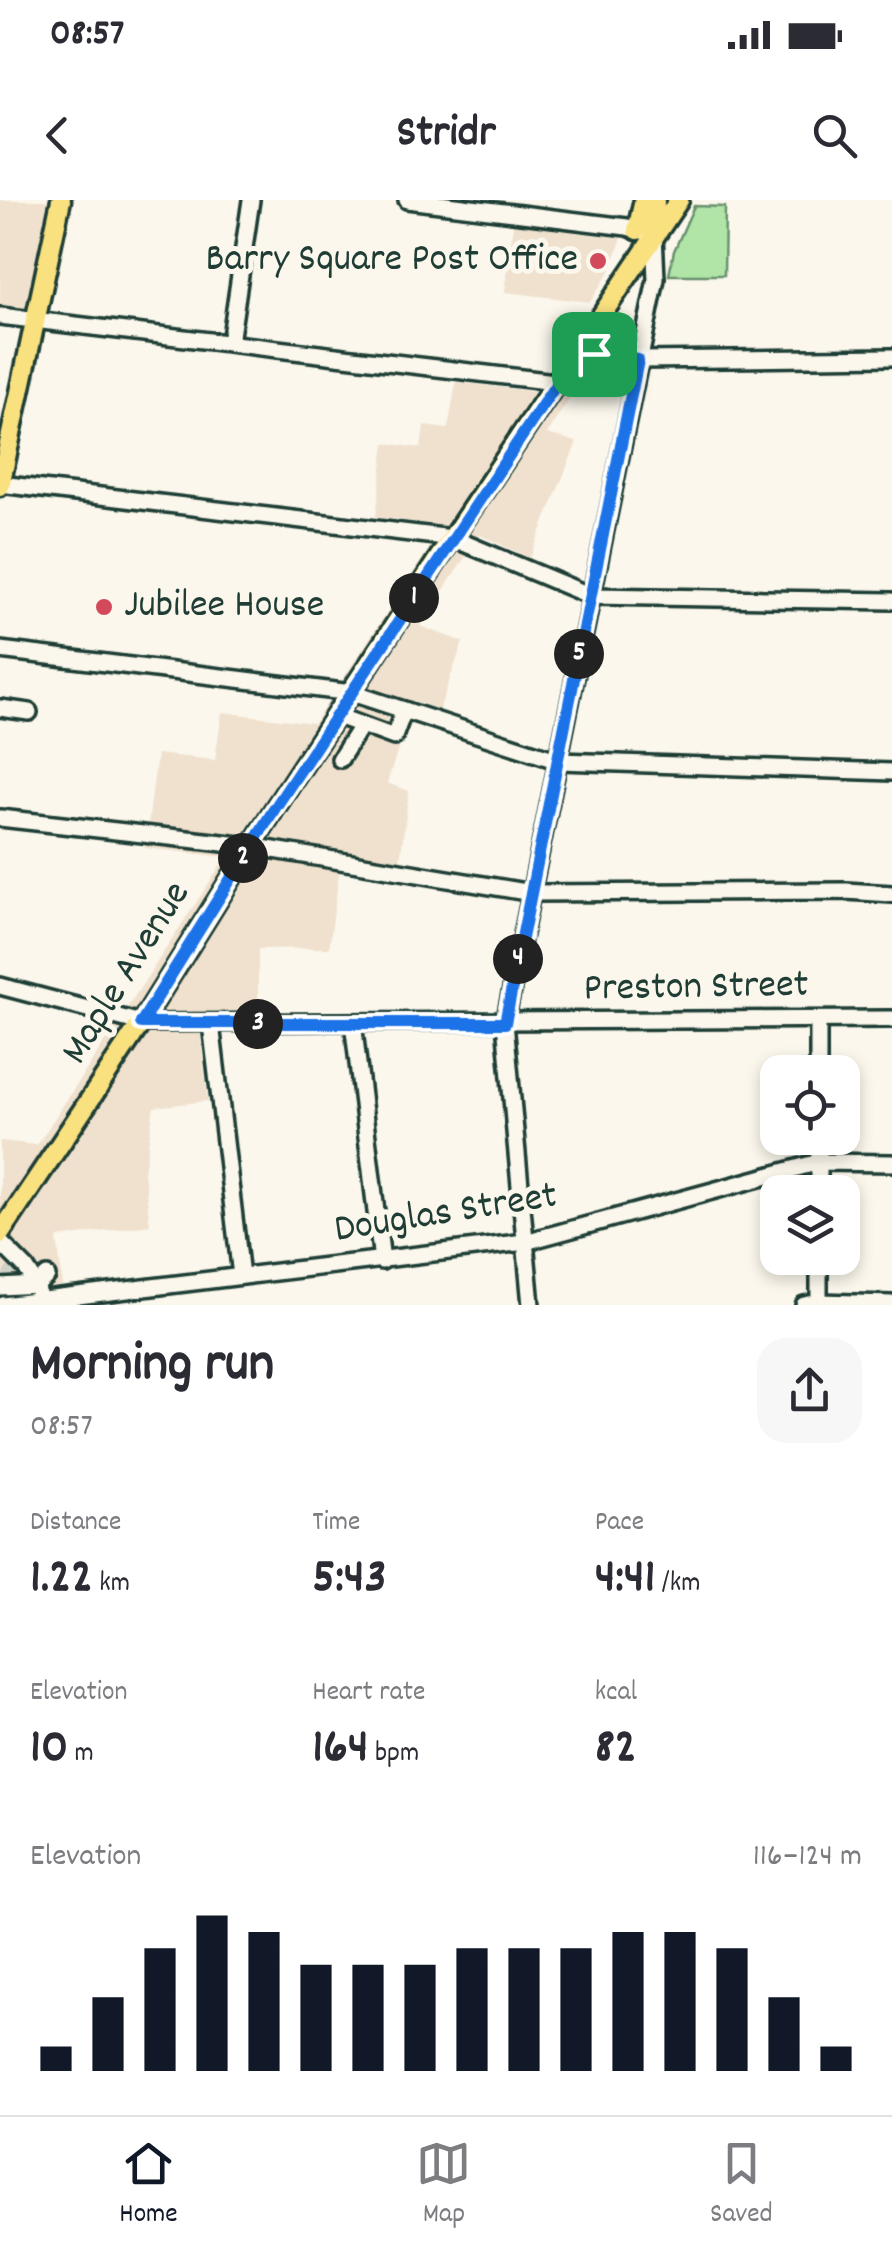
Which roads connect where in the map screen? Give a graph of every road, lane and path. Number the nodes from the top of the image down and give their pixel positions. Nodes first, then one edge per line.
1 (61, 200) edge
2 (251, 200) edge
3 (407, 200) edge
4 (644, 200) edge
5 (655, 200) edge
6 (679, 200) edge
7 (646, 232) junction
8 (0, 316) edge
9 (34, 320) junction
10 (230, 342) junction
11 (577, 353) junction
12 (892, 357) edge
13 (638, 360) junction
14 (555, 382) junction
15 (1, 478) edge
16 (452, 538) junction
17 (591, 596) junction
18 (892, 600) edge
19 (0, 650) edge
20 (352, 693) junction
21 (0, 708) edge
22 (404, 710) junction
23 (29, 712) dead end
24 (336, 716) junction
25 (361, 726) junction
26 (340, 759) dead end
27 (559, 761) junction
28 (892, 772) edge
29 (0, 818) edge
30 (250, 846) junction
31 (532, 893) junction
32 (892, 894) edge
33 (0, 986) edge
34 (892, 1019) edge
35 (818, 1020) junction
36 (353, 1022) junction
37 (141, 1023) junction
38 (505, 1023) junction
39 (211, 1024) junction
40 (818, 1055) edge
41 (819, 1155) edge
42 (819, 1162) junction
43 (892, 1163) edge
44 (819, 1175) edge
45 (0, 1234) edge
46 (0, 1242) edge
47 (526, 1242) junction
48 (382, 1260) junction
49 (817, 1275) edge
50 (241, 1276) junction
51 (12, 1277) edge
52 (41, 1287) junction
53 (814, 1304) edge
54 (892, 1304) edge
55 (532, 1305) edge

1 - 9 main road
2 - 10 street
3 - 7 street
4 - 7 main road
5 - 7 main road
6 - 7 main road, Maple Avenue
7 - 11 main road, Maple Avenue
7 - 13 street
8 - 9 street
9 - 10 street
9 - 15 main road
10 - 14 street
11 - 13 street
11 - 14 main road, Maple Avenue
12 - 13 street
13 - 17 street
14 - 16 main road, Maple Avenue
15 - 16 street
16 - 17 street
16 - 20 main road, Maple Avenue
17 - 18 street
17 - 27 street
19 - 20 street
20 - 22 street
20 - 24 main road, Maple Avenue
21 - 23 street
22 - 25 street
22 - 27 street
24 - 25 street
24 - 30 main road, Maple Avenue
25 - 26 street
27 - 28 street
27 - 31 street
29 - 30 street
30 - 31 street
30 - 37 main road, Maple Avenue
31 - 32 street
31 - 38 street
33 - 37 street, Preston Street
34 - 35 street, Preston Street
35 - 38 street, Preston Street
35 - 40 street
36 - 38 street, Preston Street
36 - 39 street, Preston Street
36 - 48 street
37 - 39 street, Preston Street
37 - 45 main road, Maple Avenue
38 - 47 street
39 - 50 street
41 - 42 street
42 - 43 street, Douglas Street
42 - 44 street
42 - 47 street, Douglas Street
46 - 51 street
47 - 48 street, Douglas Street
47 - 55 street
48 - 50 street, Douglas Street
49 - 53 street
50 - 52 street, Douglas Street
51 - 52 street, Douglas Street
51 - 52 street
53 - 54 street

